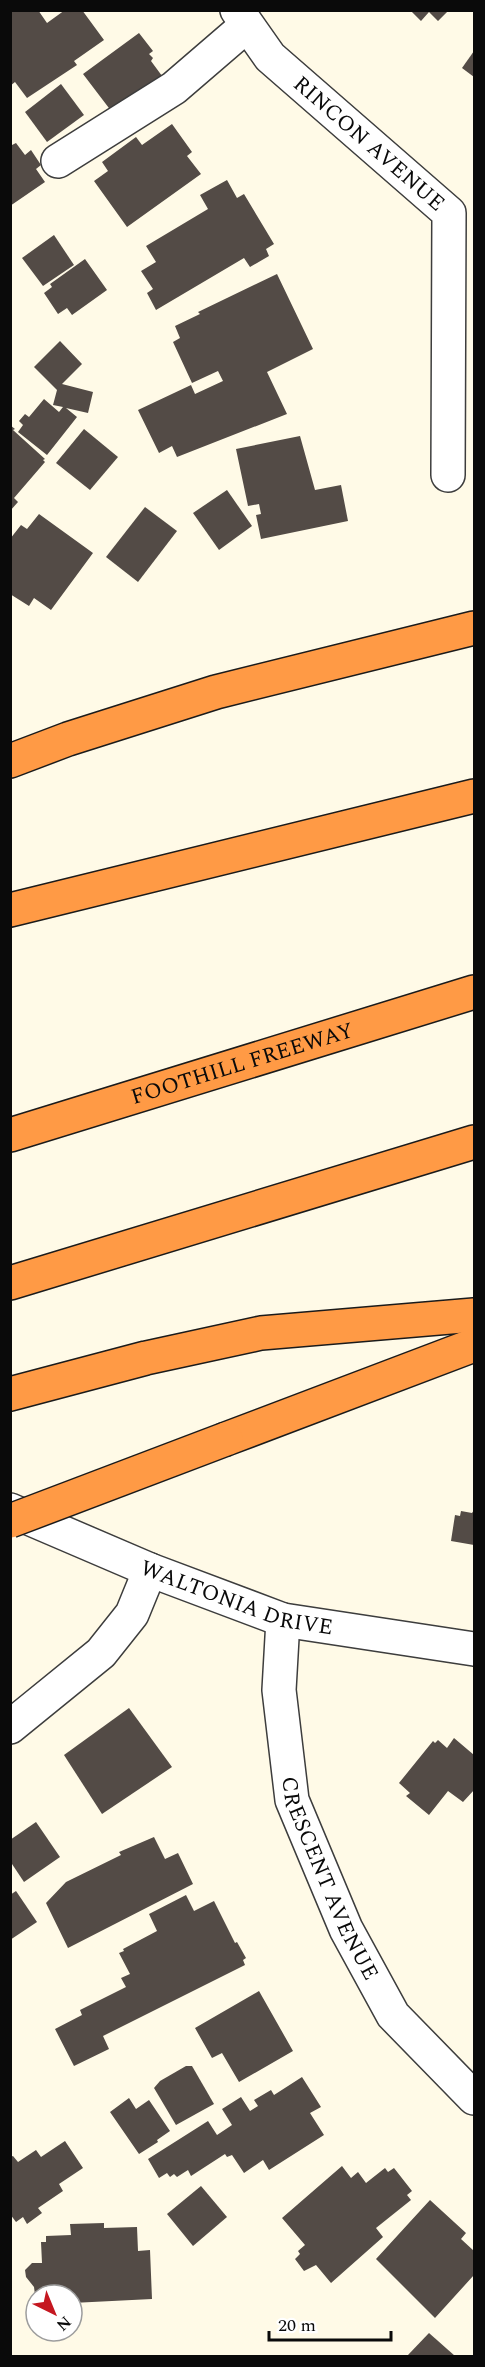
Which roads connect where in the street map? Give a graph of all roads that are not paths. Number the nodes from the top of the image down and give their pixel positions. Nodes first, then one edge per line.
1 (241, 18) edge
2 (58, 161) dead end
3 (462, 218) edge
4 (448, 475) dead end
5 (474, 628) edge
6 (10, 760) edge
7 (474, 796) edge
8 (10, 910) edge
9 (474, 992) edge
10 (10, 1136) edge
11 (474, 1142) edge
12 (10, 1283) edge
13 (474, 1315) edge
14 (474, 1344) edge
15 (10, 1394) edge
16 (10, 1510) edge
17 (10, 1521) edge
18 (150, 1570) junction
19 (284, 1620) junction
20 (474, 1649) edge
21 (10, 1726) edge
22 (474, 2098) edge

1 - 2 street
1 - 3 street, RINCON AVENUE
3 - 4 street, RINCON AVENUE
5 - 6 highway
7 - 8 highway
9 - 10 highway, FOOTHILL FREEWAY
11 - 12 highway
13 - 15 highway
14 - 17 highway, bridge
16 - 18 street, WALTONIA DRIVE
18 - 19 street, WALTONIA DRIVE
18 - 21 street
19 - 20 street, WALTONIA DRIVE
19 - 22 street, CRESCENT AVENUE

